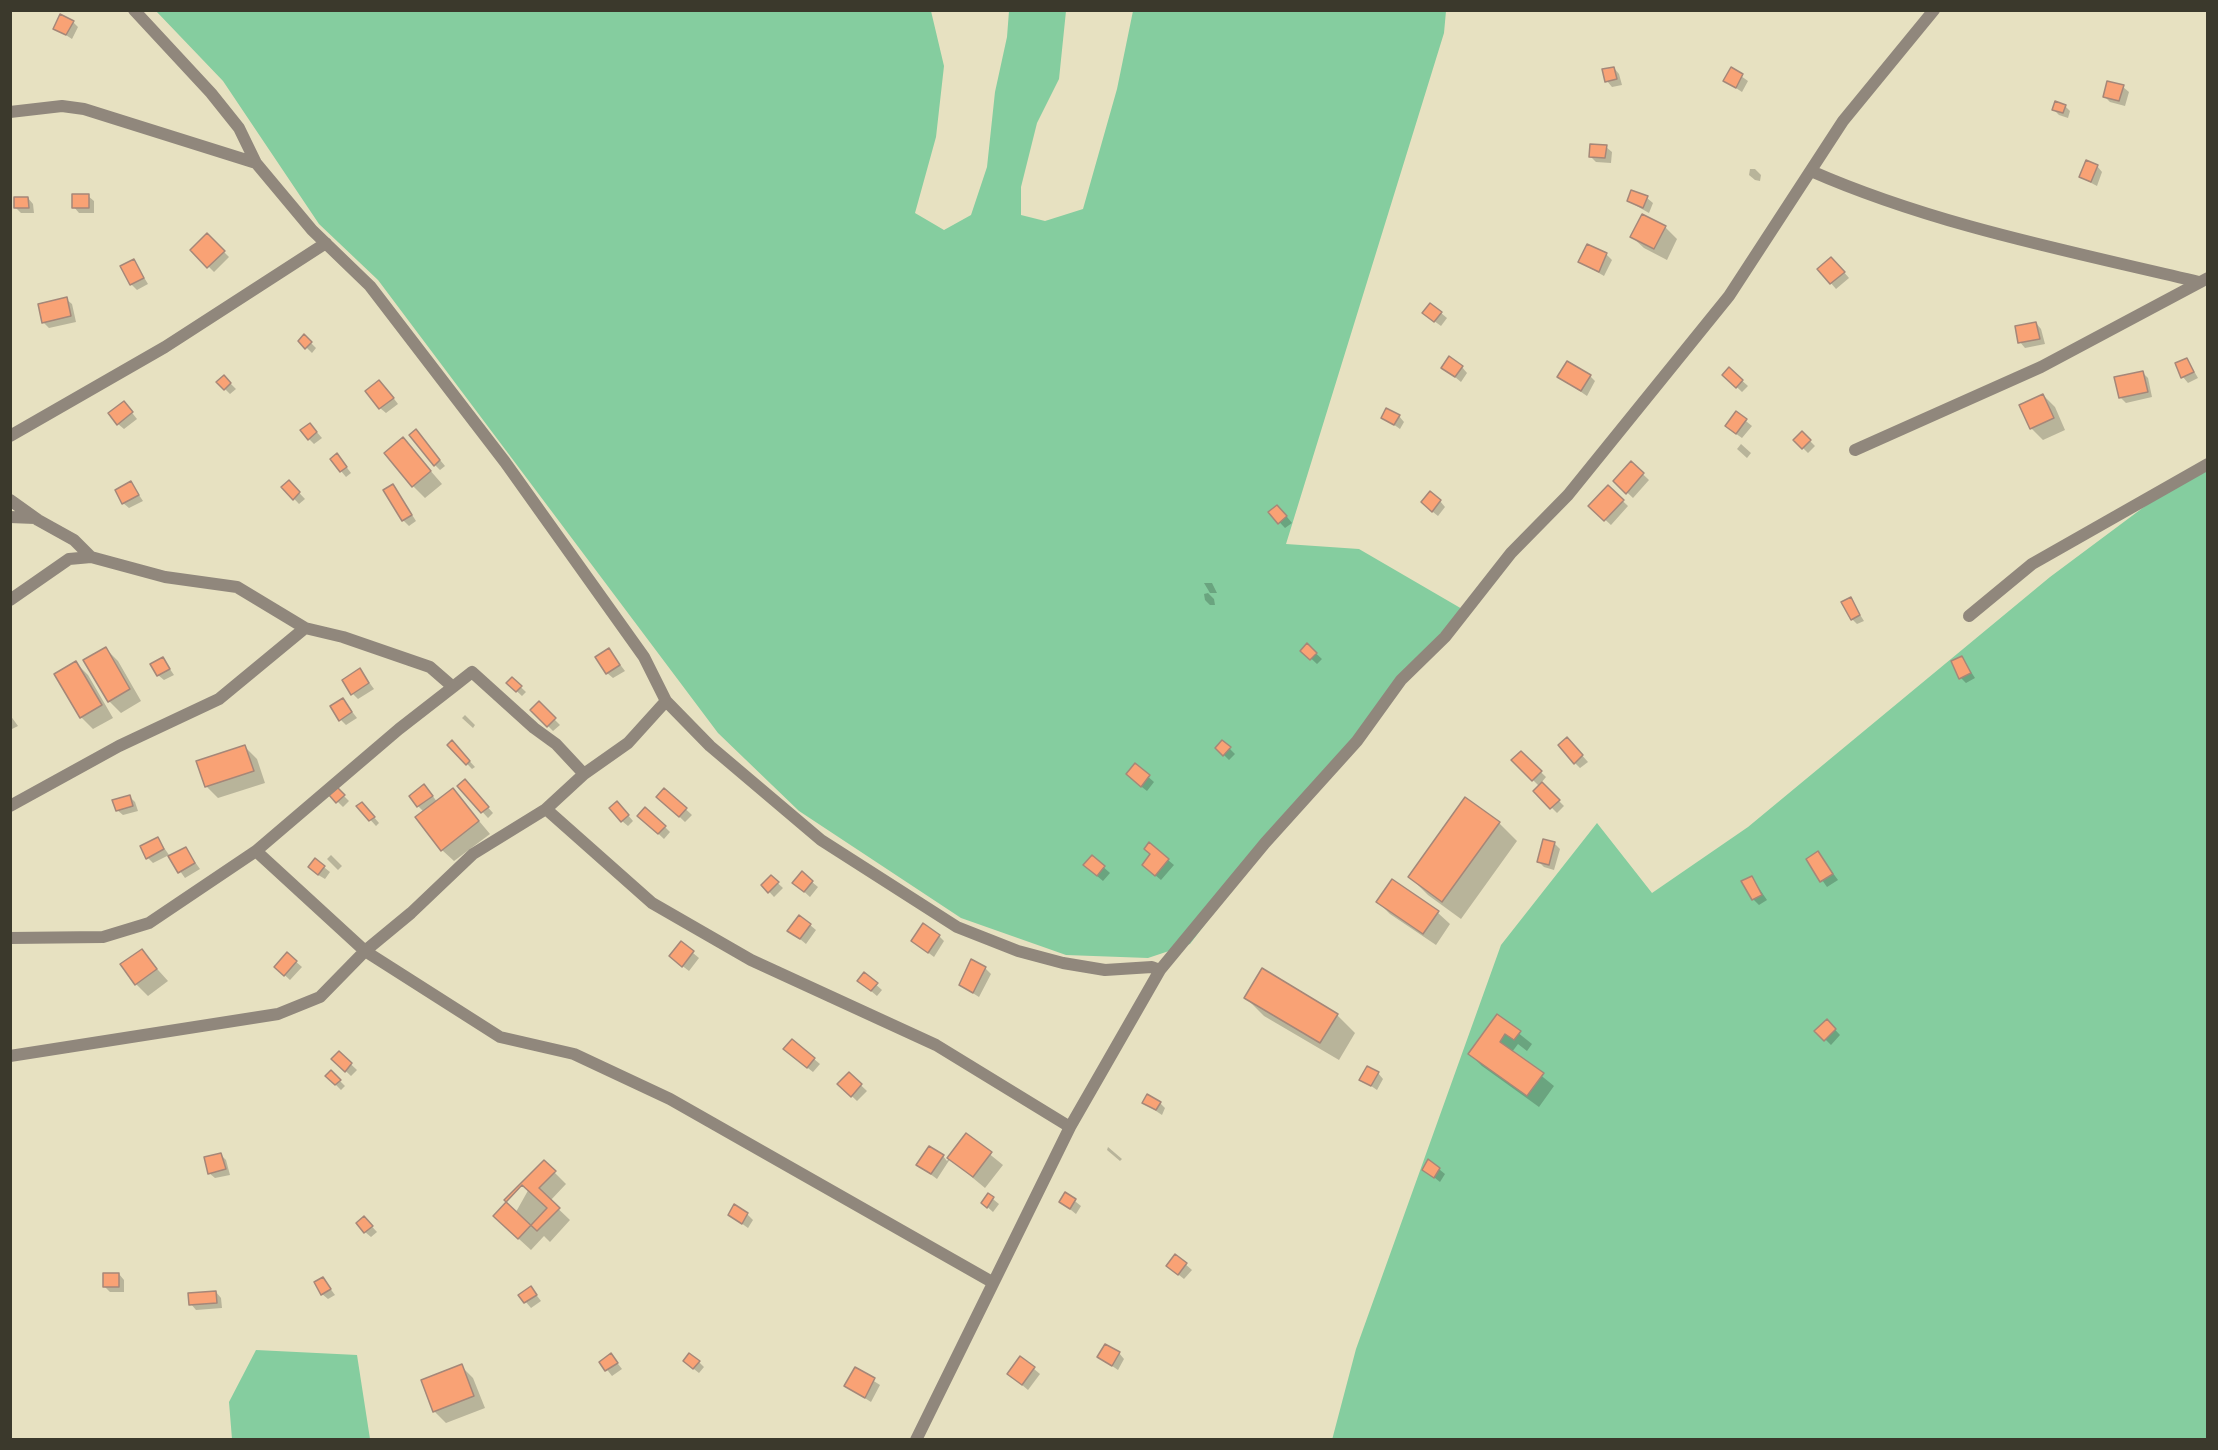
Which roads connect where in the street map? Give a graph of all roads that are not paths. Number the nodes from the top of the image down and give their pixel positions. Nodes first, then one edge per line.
1 (134, 10) edge
2 (1934, 10) edge
3 (10, 112) edge
4 (256, 163) junction
5 (1811, 171) junction
6 (326, 243) junction
7 (2203, 280) edge
8 (10, 436) edge
9 (1855, 450) dead end
10 (2208, 464) edge
11 (10, 500) edge
12 (10, 517) edge
13 (35, 518) junction
14 (91, 557) junction
15 (10, 600) edge
16 (1969, 616) dead end
17 (305, 628) junction
18 (453, 687) junction
19 (666, 701) junction
20 (584, 774) junction
21 (10, 806) edge
22 (546, 809) junction
23 (256, 851) junction
24 (10, 939) edge
25 (365, 951) junction
26 (1160, 970) junction
27 (10, 1056) edge
28 (1070, 1127) junction
29 (992, 1282) junction
30 (916, 1440) edge

1 - 4 street
2 - 5 street
3 - 4 street
4 - 6 street
5 - 7 street
5 - 26 street
6 - 8 street
6 - 19 street
7 - 9 street
10 - 16 street
11 - 13 street
12 - 13 street
13 - 14 street
14 - 15 street
14 - 17 street
17 - 18 street
17 - 21 street
18 - 20 street
18 - 23 street
19 - 20 street
19 - 26 street
20 - 22 street
22 - 25 street
22 - 28 street
23 - 24 street
23 - 25 street
25 - 27 street
25 - 29 street
26 - 28 street
28 - 29 street
29 - 30 street

